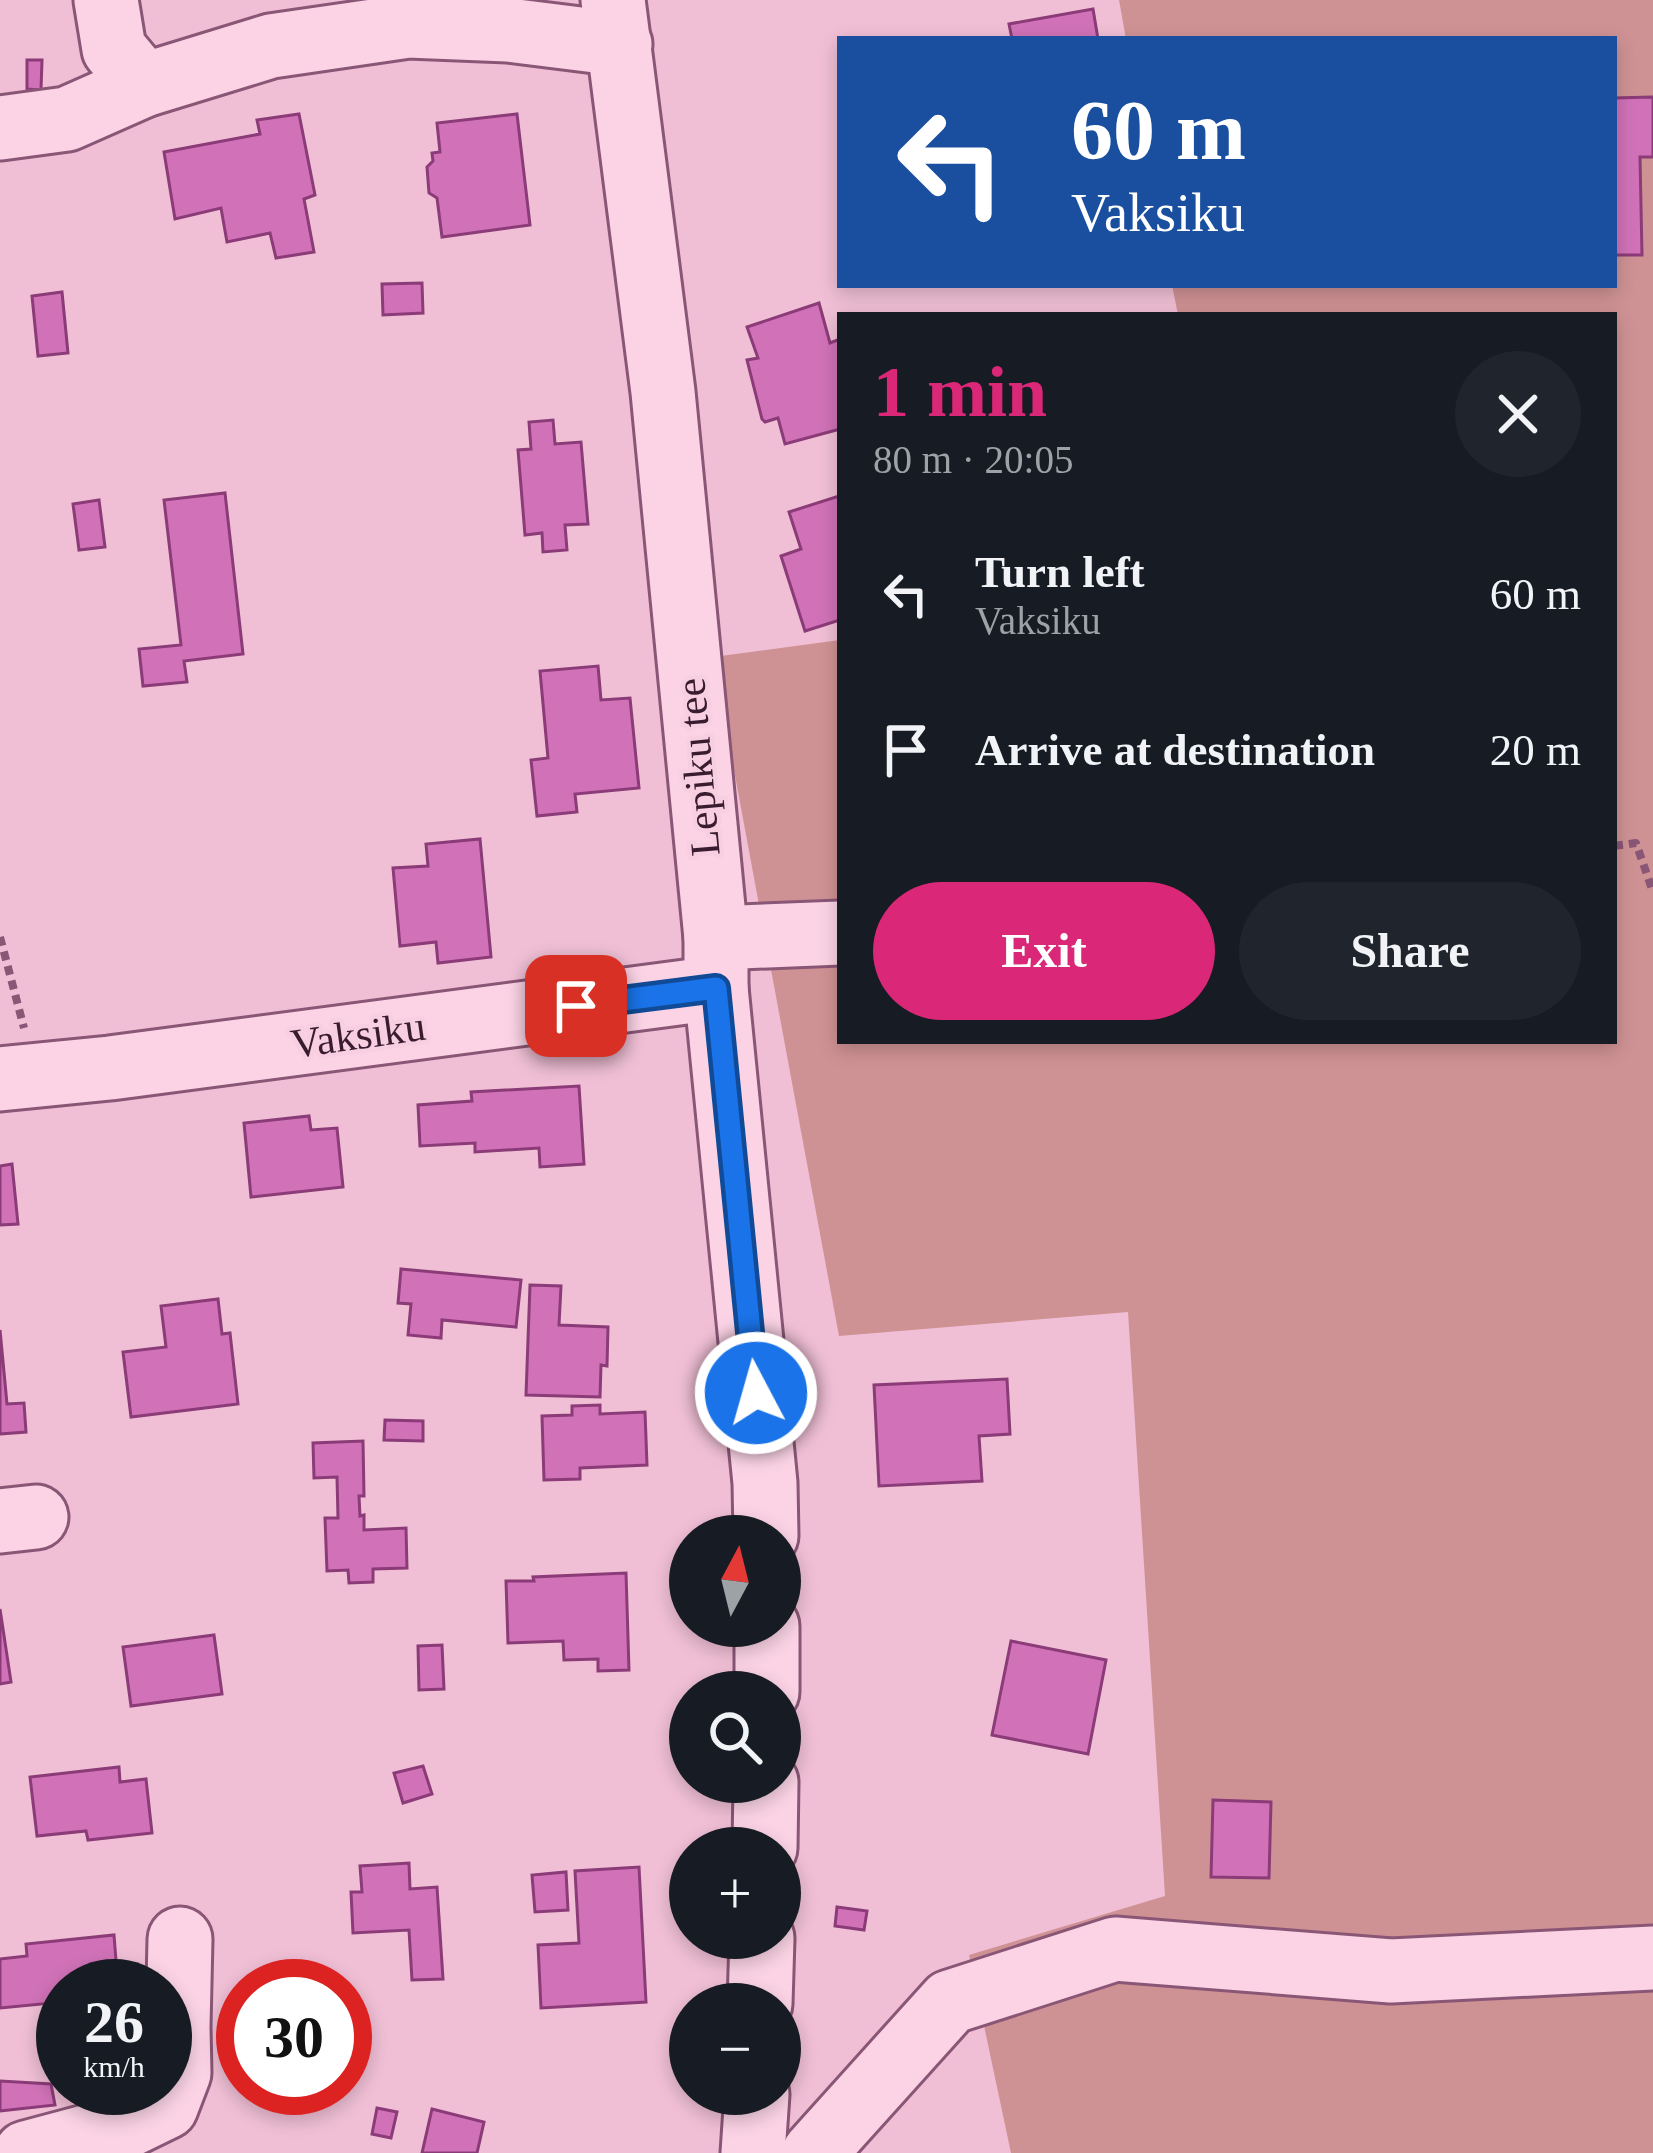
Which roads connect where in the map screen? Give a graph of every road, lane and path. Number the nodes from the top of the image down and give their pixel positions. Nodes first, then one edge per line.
1 (106, 0) edge
2 (617, 22) edge
3 (144, 85) junction
4 (0, 128) edge
5 (1617, 846) edge
6 (1653, 892) edge
7 (837, 934) edge
8 (0, 937) edge
9 (716, 963) junction
10 (19, 1077) edge
11 (766, 1515) edge
12 (180, 1939) dead end
13 (1653, 1958) edge
14 (756, 2115) edge
15 (26, 2153) edge
16 (753, 2153) edge
17 (814, 2153) edge

1 - 3 street
2 - 3 street
2 - 9 street, Lepiku tee
3 - 4 street
5 - 6 path
7 - 9 street, Vaksiku
8 - 10 path
9 - 10 street, Vaksiku
9 - 11 street, Lepiku tee
12 - 15 street
13 - 17 street
14 - 16 street

